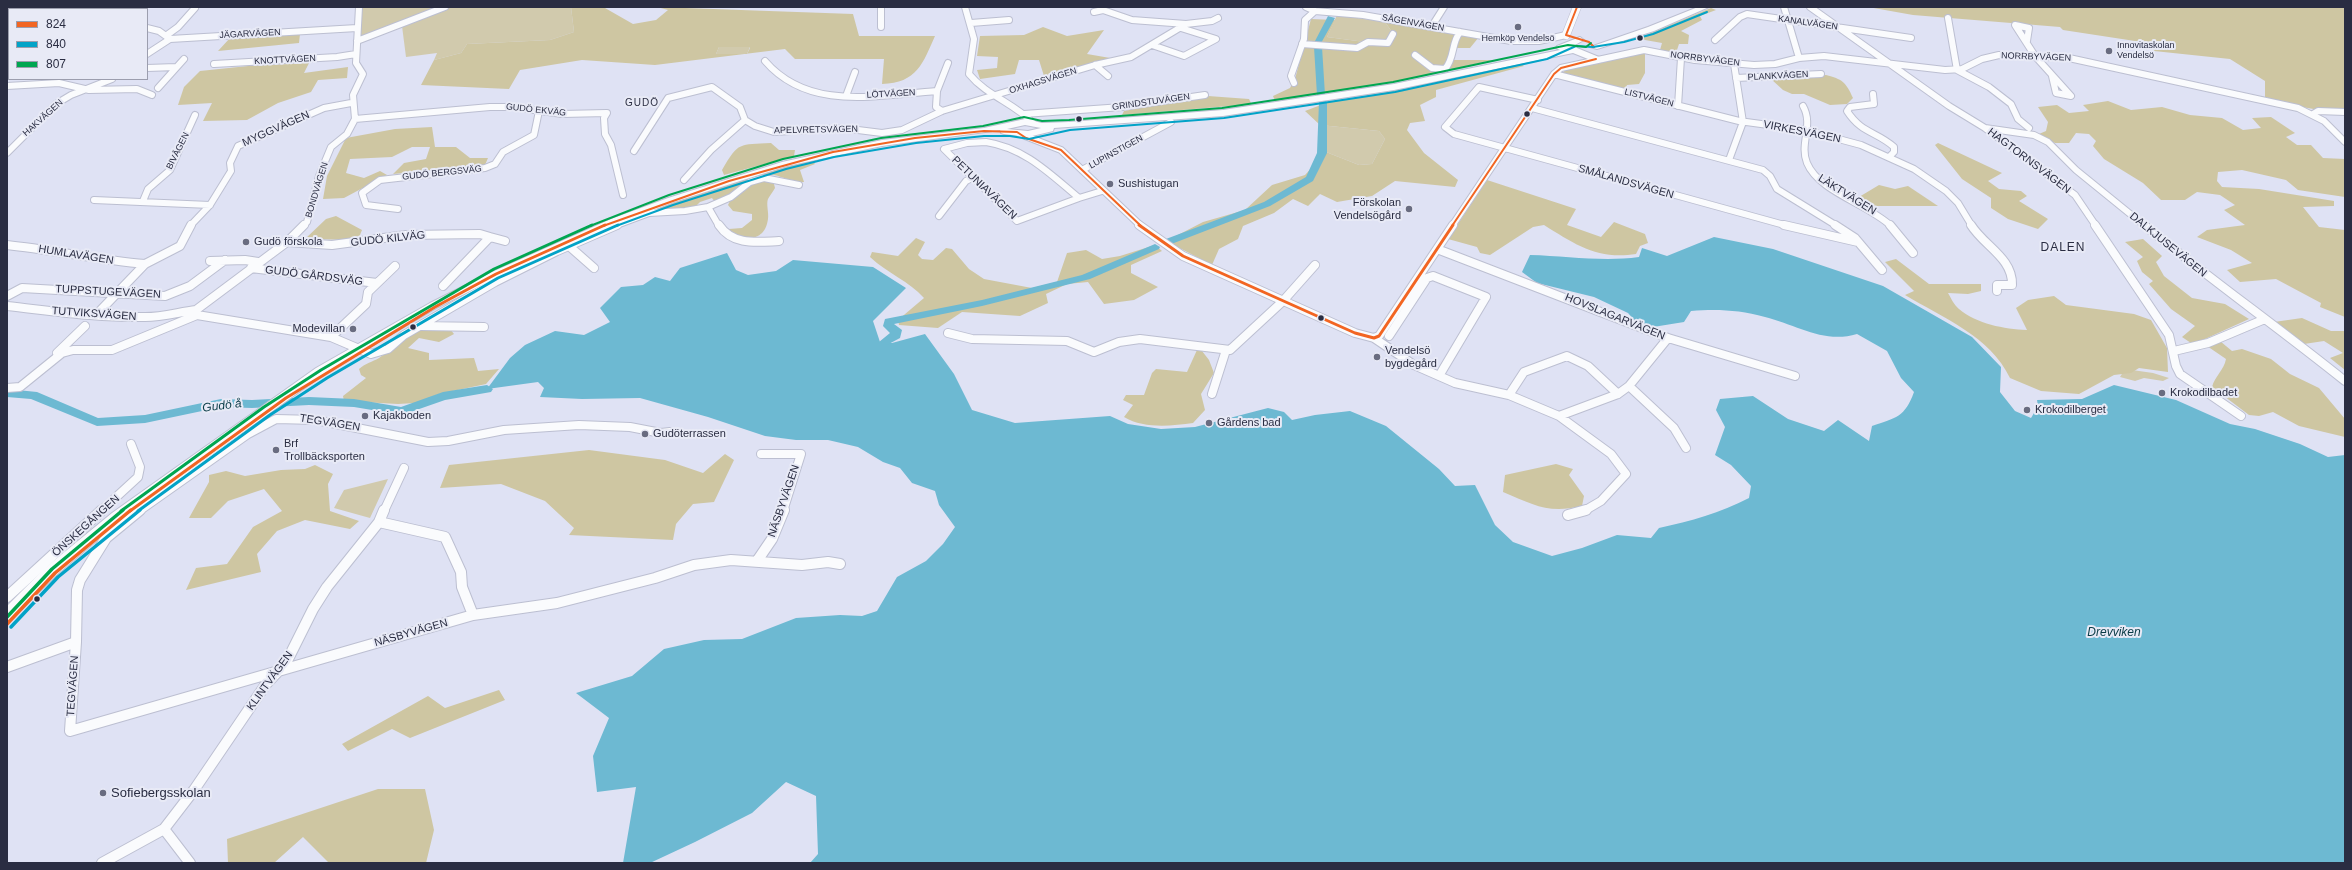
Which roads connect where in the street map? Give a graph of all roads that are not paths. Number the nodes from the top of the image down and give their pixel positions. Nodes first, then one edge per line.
1 (359, 7) edge
2 (445, 7) edge
3 (880, 7) edge
4 (965, 7) edge
5 (1306, 7) edge
6 (1444, 7) edge
7 (1577, 7) edge
8 (1705, 7) edge
9 (1784, 7) edge
10 (1810, 7) edge
11 (195, 8) dead end
12 (1315, 11) junction
13 (1094, 12) dead end
14 (1218, 18) dead end
15 (1948, 18) dead end
16 (1009, 20) dead end
17 (1788, 20) junction
18 (971, 23) junction
19 (1183, 26) junction
20 (1432, 26) junction
21 (1839, 27) junction
22 (148, 28) edge
23 (357, 28) junction
24 (881, 28) dead end
25 (1460, 32) junction
26 (1392, 34) dead end
27 (1566, 35) junction
28 (168, 37) junction
29 (1911, 38) dead end
30 (1715, 40) dead end
31 (357, 41) junction
32 (2027, 41) dead end
33 (1302, 44) junction
34 (1152, 46) junction
35 (1582, 46) junction
36 (148, 53) edge
37 (356, 54) junction
38 (1415, 55) dead end
39 (2035, 56) junction
40 (1681, 58) junction
41 (1799, 58) junction
42 (184, 59) dead end
43 (1596, 59) junction
44 (764, 61) dead end
45 (948, 63) dead end
46 (214, 64) dead end
47 (1734, 64) junction
48 (1095, 65) junction
49 (1894, 66) junction
50 (176, 67) junction
51 (148, 68) edge
52 (1957, 70) junction
53 (854, 72) dead end
54 (1554, 74) junction
55 (1820, 74) dead end
56 (1108, 76) dead end
57 (2052, 76) dead end
58 (1736, 78) junction
59 (109, 80) edge
60 (1294, 83) dead end
61 (7, 86) edge
62 (158, 88) dead end
63 (85, 89) junction
64 (937, 91) junction
65 (1873, 94) dead end
66 (152, 95) dead end
67 (1205, 95) dead end
68 (846, 96) junction
69 (992, 97) junction
70 (1538, 100) junction
71 (351, 103) junction
72 (1678, 106) junction
73 (1803, 106) dead end
74 (1532, 108) junction
75 (540, 111) junction
76 (942, 111) junction
77 (2345, 112) edge
78 (2313, 114) junction
79 (195, 115) dead end
80 (355, 119) junction
81 (745, 120) junction
82 (1171, 122) dead end
83 (1743, 122) junction
84 (1020, 125) junction
85 (1985, 128) junction
86 (2029, 128) dead end
87 (1035, 131) junction
88 (1807, 131) junction
89 (2345, 142) edge
90 (1506, 148) junction
91 (634, 151) dead end
92 (7, 153) edge
93 (1890, 156) junction
94 (1729, 160) junction
95 (1082, 170) junction
96 (972, 178) junction
97 (684, 180) dead end
98 (799, 185) dead end
99 (1102, 191) junction
100 (623, 195) dead end
101 (1079, 198) junction
102 (94, 200) dead end
103 (143, 202) junction
104 (210, 205) junction
105 (708, 207) junction
106 (398, 209) dead end
107 (939, 216) dead end
108 (490, 237) junction
109 (505, 241) dead end
110 (287, 242) junction
111 (779, 242) dead end
112 (1858, 242) junction
113 (7, 245) edge
114 (569, 246) junction
115 (1437, 249) junction
116 (1913, 252) dead end
117 (225, 260) junction
118 (210, 261) dead end
119 (258, 262) junction
120 (145, 264) junction
121 (1315, 265) dead end
122 (395, 266) dead end
123 (252, 268) junction
124 (594, 268) dead end
125 (1882, 270) dead end
126 (377, 283) junction
127 (443, 286) dead end
128 (1997, 291) dead end
129 (116, 294) junction
130 (7, 296) edge
131 (1283, 301) junction
132 (7, 306) edge
133 (196, 313) junction
134 (96, 315) junction
135 (182, 317) junction
136 (2265, 319) junction
137 (85, 326) dead end
138 (420, 326) junction
139 (484, 327) dead end
140 (948, 333) dead end
141 (331, 337) junction
142 (1377, 337) junction
143 (1668, 338) junction
144 (360, 350) junction
145 (1226, 350) junction
146 (2174, 351) junction
147 (48, 362) junction
148 (1439, 376) junction
149 (1795, 376) dead end
150 (2345, 381) edge
151 (1629, 386) junction
152 (7, 388) edge
153 (1212, 394) dead end
154 (1618, 394) junction
155 (1508, 395) junction
156 (265, 411) junction
157 (1559, 416) junction
158 (2241, 416) dead end
159 (670, 432) dead end
160 (132, 444) dead end
161 (1686, 448) dead end
162 (761, 454) dead end
163 (404, 468) dead end
164 (1568, 515) dead end
165 (379, 522) junction
166 (757, 561) junction
167 (840, 564) dead end
168 (7, 597) edge
169 (7, 615) edge
170 (473, 615) junction
171 (7, 624) edge
172 (76, 642) junction
173 (7, 667) edge
174 (277, 672) junction
175 (70, 731) joint
176 (164, 829) junction
177 (102, 863) edge
178 (190, 863) edge

1 - 23 street
2 - 31 street
3 - 24 street
4 - 18 street
5 - 12 street, SÅGENVÄGEN
6 - 20 street, SÅGENVÄGEN
7 - 27 street
8 - 35 main road
9 - 17 street
10 - 21 street, HAGTORNSVÄGEN
11 - 28 street
12 - 20 street, SÅGENVÄGEN
12 - 33 street
13 - 19 street, OXHAGSVÄGEN
14 - 19 street, OXHAGSVÄGEN
15 - 52 street
16 - 18 street
17 - 21 street, KANALVÄGEN
17 - 30 street, KANALVÄGEN
17 - 41 street
18 - 69 street
19 - 34 street, OXHAGSVÄGEN
19 - 34 street, OXHAGSVÄGEN
20 - 25 street, SÅGENVÄGEN
21 - 29 street, KANALVÄGEN
21 - 49 street, HAGTORNSVÄGEN
22 - 28 street, JÄGARVÄGEN
23 - 28 street, JÄGARVÄGEN
23 - 31 street
25 - 27 street, SÅGENVÄGEN
25 - 38 street
26 - 33 street
27 - 35 main road
28 - 36 street
31 - 37 street
32 - 39 street
33 - 60 street
34 - 48 street, OXHAGSVÄGEN
35 - 43 main road
35 - 87 main road
37 - 46 street, KNOTTVÄGEN
37 - 71 street
39 - 52 street, NORRBYVÄGEN
39 - 57 street
39 - 78 street, NORRBYVÄGEN
40 - 43 street, NORRBYVÄGEN
40 - 47 street, NORRBYVÄGEN
40 - 72 street
41 - 47 street, NORRBYVÄGEN
41 - 49 street, NORRBYVÄGEN
42 - 50 street
43 - 54 street, NORRBYVÄGEN
44 - 68 street, LÖTVÄGEN
45 - 64 street
47 - 58 street, PLANKVÄGEN
48 - 56 street
48 - 69 street, OXHAGSVÄGEN
49 - 52 street, NORRBYVÄGEN
49 - 85 street, HAGTORNSVÄGEN
50 - 51 street
50 - 62 street
52 - 86 street
53 - 68 street
54 - 70 street
54 - 72 street, LISTVÄGEN
55 - 58 street, PLANKVÄGEN
58 - 83 street, PLANKVÄGEN
59 - 63 street, HAKVÄGEN
61 - 63 street
63 - 66 street, HAKVÄGEN
63 - 92 street, HAKVÄGEN
64 - 68 street, LÖTVÄGEN
64 - 76 street
65 - 93 street
67 - 84 street, GRINDSTUVÄGEN
69 - 76 street, APELVRETSVÄGEN
69 - 84 street
70 - 74 street
70 - 90 street, SMÅLANDSVÄGEN
71 - 80 street
71 - 104 street, MYGGVÄGEN
72 - 83 street, LISTVÄGEN
73 - 88 street, LÄKTVÄGEN
74 - 90 street
74 - 94 street
75 - 80 street, GUDÖ EKVÄG
75 - 100 street, GUDÖ EKVÄG
75 - 106 street, GUDÖ BERGSVÄG
76 - 81 street, APELVRETSVÄGEN
77 - 78 street
78 - 89 street, NORRBYVÄGEN
79 - 103 street, BIVÄGEN
80 - 110 street, BONDVÄGEN
81 - 91 street
81 - 97 street
82 - 95 street, LUPINSTIGEN
83 - 88 street, VIRKESVÄGEN
83 - 94 street, PLANKVÄGEN
84 - 87 main road
84 - 87 street
84 - 144 main road
85 - 136 street, DALKJUSEVÄGEN
85 - 146 street, HAGTORNSVÄGEN
87 - 95 street
88 - 93 street, VIRKESVÄGEN
88 - 116 street, LÄKTVÄGEN
90 - 112 street, SMÅLANDSVÄGEN
90 - 115 street
93 - 128 street, VIRKESVÄGEN
94 - 112 street
95 - 99 street
96 - 101 street, PETUNIAVÄGEN
96 - 101 street, PETUNIAVÄGEN
96 - 107 street
98 - 105 street
99 - 101 street, PETUNIAVÄGEN
99 - 131 street
102 - 103 street
103 - 104 street
104 - 120 street, MYGGVÄGEN
105 - 111 street
105 - 114 street
108 - 109 street, GUDÖ KILVÄG
108 - 110 street, GUDÖ KILVÄG
108 - 127 street
110 - 119 street, BONDVÄGEN
112 - 125 street
113 - 120 street, HUMLAVÄGEN
114 - 124 street
114 - 138 street
115 - 142 street
115 - 143 street, HOVSLAGARVÄGEN
117 - 118 street
117 - 119 street
117 - 129 street, TUPPSTUGEVÄGEN
119 - 123 street, BONDVÄGEN
120 - 129 street, MYGGVÄGEN
121 - 131 street
122 - 126 street, GUDÖ GÅRDSVÄG
123 - 126 street, GUDÖ GÅRDSVÄG
123 - 133 street, BONDVÄGEN
126 - 141 street, GUDÖ GÅRDSVÄG
129 - 130 street, TUPPSTUGEVÄGEN
129 - 134 street, MYGGVÄGEN
131 - 142 street
131 - 145 street
132 - 134 street, TUTVIKSVÄGEN
133 - 135 street
133 - 141 street
134 - 135 street, TUTVIKSVÄGEN
135 - 147 street
136 - 146 street
136 - 150 street, DALKJUSEVÄGEN
137 - 147 street
138 - 139 street
138 - 144 street
140 - 145 street
141 - 144 street
142 - 148 street
142 - 148 street
143 - 149 street, HOVSLAGARVÄGEN
143 - 151 street
144 - 156 main road
145 - 153 street
146 - 158 street, HAGTORNSVÄGEN
147 - 152 street
148 - 155 street
151 - 154 street
151 - 161 street
154 - 155 street
154 - 157 street
155 - 157 street
156 - 169 main road
156 - 171 main road
157 - 164 street
159 - 172 street, TEGVÄGEN
160 - 168 street, ÖNSKEGÅNGEN
162 - 166 street, NÄSBYVÄGEN
163 - 165 street, KLINTVÄGEN
165 - 170 street
165 - 174 street, KLINTVÄGEN
166 - 167 street, NÄSBYVÄGEN
166 - 170 street, NÄSBYVÄGEN
170 - 174 street, NÄSBYVÄGEN
172 - 173 street, TEGVÄGEN
172 - 175 street, TEGVÄGEN
174 - 175 street, NÄSBYVÄGEN
174 - 176 street, KLINTVÄGEN
176 - 177 street, KLINTVÄGEN
176 - 178 street

